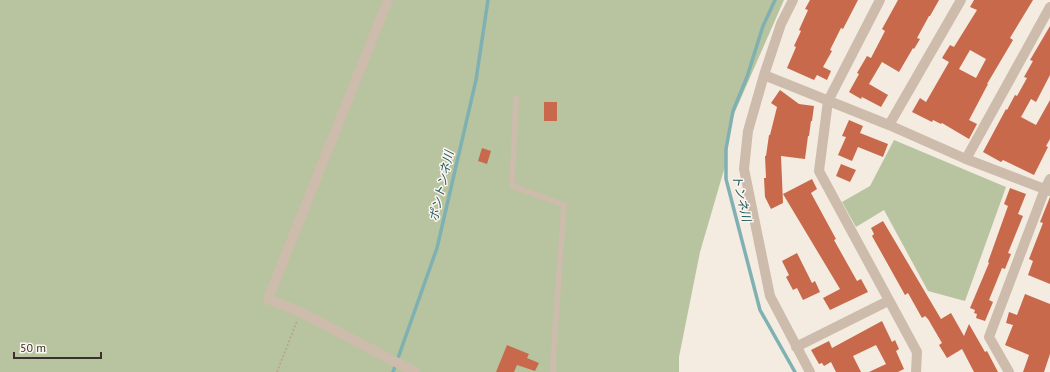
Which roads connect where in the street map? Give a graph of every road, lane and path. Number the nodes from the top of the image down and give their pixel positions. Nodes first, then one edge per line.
1 (388, 0) edge
2 (793, 0) edge
3 (880, 0) edge
4 (961, 0) edge
5 (1050, 7) edge
6 (764, 75) junction
7 (516, 98) dead end
8 (828, 101) junction
9 (889, 125) junction
10 (966, 159) junction
11 (1050, 179) edge
12 (1047, 190) edge
13 (888, 300) junction
14 (300, 312) junction
15 (796, 346) junction
16 (277, 372) edge
17 (415, 372) edge
18 (553, 372) edge
19 (810, 372) edge
20 (916, 372) edge
21 (1009, 372) edge

1 - 14 street
2 - 6 street
3 - 8 street
4 - 9 street
5 - 10 street
6 - 8 street
6 - 15 street
7 - 18 lane
8 - 9 street
8 - 13 street
9 - 10 street
10 - 12 street
11 - 12 street
12 - 21 street
13 - 15 street
13 - 20 street
14 - 16 path
14 - 17 street
15 - 19 street

